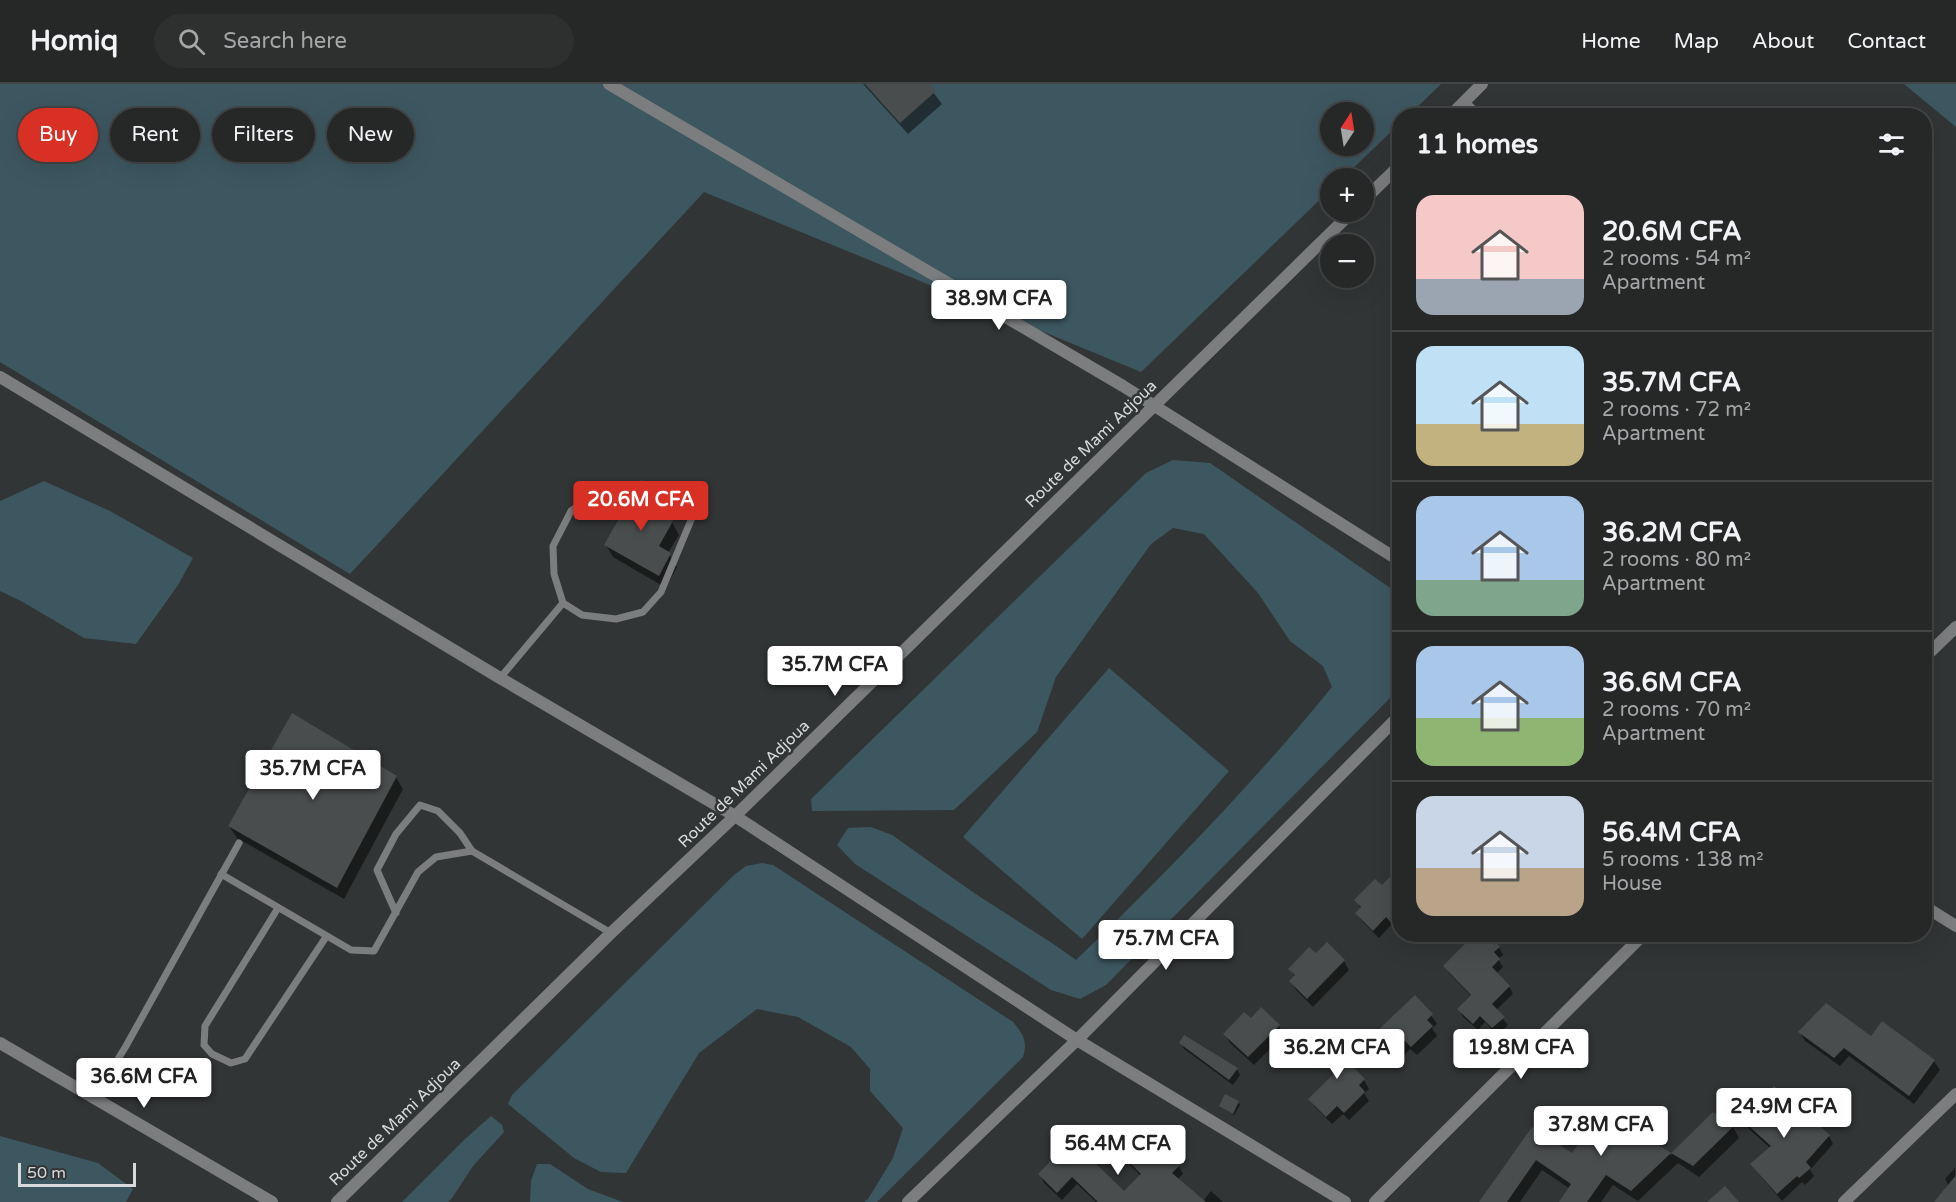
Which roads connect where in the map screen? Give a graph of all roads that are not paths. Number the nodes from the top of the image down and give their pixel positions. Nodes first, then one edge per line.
1 (609, 84) edge
2 (1482, 84) edge
3 (1465, 101) junction
4 (1458, 108) edge
5 (1472, 108) edge
6 (1392, 173) edge
7 (1374, 190) edge
8 (1342, 222) edge
9 (0, 377) edge
10 (1154, 405) junction
11 (704, 489) dead end
12 (590, 498) dead end
13 (1392, 556) edge
14 (563, 603) junction
15 (1956, 627) edge
16 (1932, 650) edge
17 (500, 678) junction
18 (1392, 723) edge
19 (735, 816) junction
20 (239, 843) dead end
21 (472, 852) junction
22 (221, 874) junction
23 (278, 908) junction
24 (1932, 911) edge
25 (396, 913) junction
26 (1956, 926) edge
27 (611, 933) junction
28 (326, 937) junction
29 (1636, 942) edge
30 (1077, 1040) junction
31 (0, 1043) edge
32 (1956, 1094) edge
33 (94, 1098) junction
34 (272, 1202) edge
35 (337, 1202) edge
36 (908, 1202) edge
37 (1345, 1202) edge
38 (1375, 1202) edge
39 (1844, 1202) edge

1 - 10 street
2 - 3 street
3 - 4 street
3 - 5 lane
6 - 7 street
8 - 10 street, Route de Mami Adjoua
9 - 17 street
10 - 13 street
10 - 19 street, Route de Mami Adjoua
11 - 14 lane
12 - 14 lane
14 - 17 lane
15 - 16 street
17 - 19 street
18 - 30 street
19 - 27 street, Route de Mami Adjoua
19 - 30 street
20 - 22 lane
21 - 25 lane
21 - 25 lane
21 - 27 lane
22 - 23 lane
22 - 33 lane
23 - 28 lane
23 - 28 lane
24 - 26 street
25 - 28 lane
27 - 35 street, Route de Mami Adjoua
29 - 38 street
30 - 36 street
30 - 37 street
31 - 33 street
32 - 39 street
33 - 34 street

